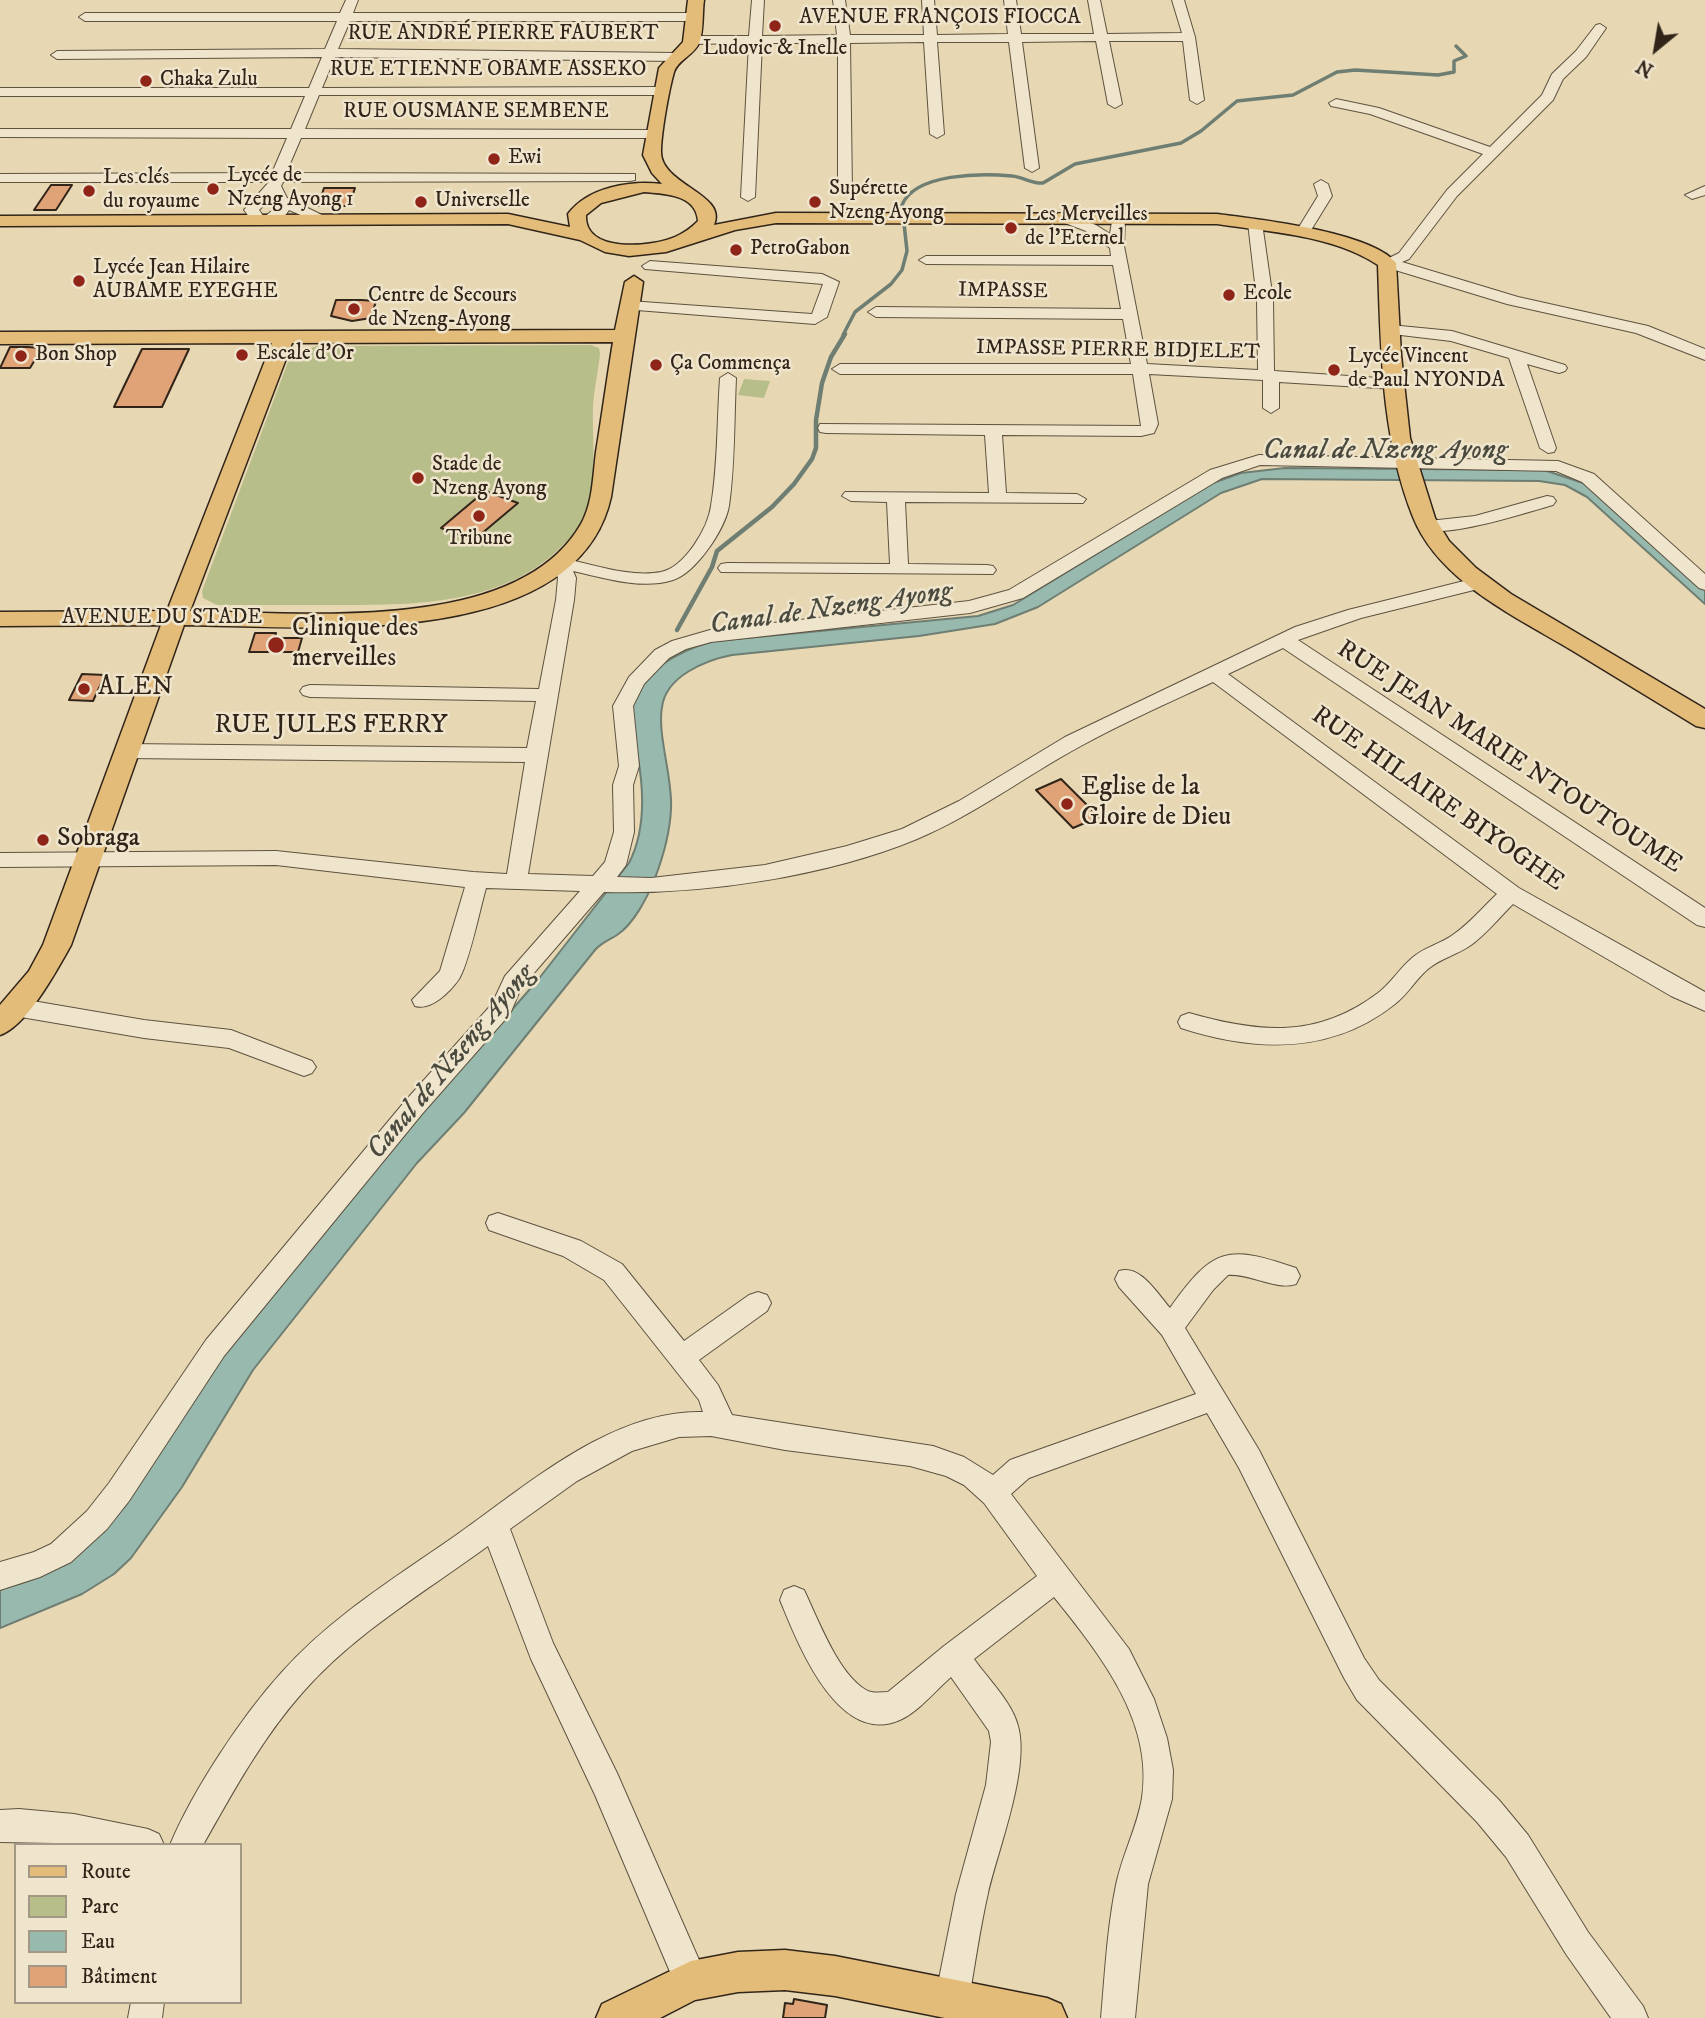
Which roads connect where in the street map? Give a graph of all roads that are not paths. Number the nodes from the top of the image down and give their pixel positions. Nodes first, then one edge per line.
1 (352, 0) edge
2 (696, 0) edge
3 (758, 0) edge
4 (839, 0) edge
5 (928, 0) edge
6 (1010, 0) edge
7 (1094, 0) edge
8 (1178, 0) edge
9 (85, 17) dead end
10 (345, 18) junction
11 (694, 18) junction
12 (1600, 28) dead end
13 (1103, 37) junction
14 (1189, 37) junction
15 (930, 38) junction
16 (1016, 38) junction
17 (755, 39) junction
18 (844, 39) junction
19 (692, 40) junction
20 (330, 53) junction
21 (57, 55) dead end
22 (676, 57) junction
23 (662, 91) junction
24 (0, 92) edge
25 (315, 93) junction
26 (1197, 100) dead end
27 (1336, 103) dead end
28 (1115, 104) dead end
29 (0, 133) edge
30 (298, 133) junction
31 (654, 134) junction
32 (937, 134) dead end
33 (1490, 152) junction
34 (652, 155) junction
35 (1032, 168) dead end
36 (631, 177) junction
37 (0, 178) edge
38 (276, 181) junction
39 (1321, 184) dead end
40 (845, 191) dead end
41 (689, 195) junction
42 (600, 196) junction
43 (748, 197) dead end
44 (261, 198) junction
45 (281, 201) junction
46 (1062, 217) junction
47 (776, 218) junction
48 (1118, 218) junction
49 (264, 219) junction
50 (319, 219) junction
51 (508, 219) junction
52 (215, 220) junction
53 (0, 221) edge
54 (1255, 223) junction
55 (1303, 232) junction
56 (592, 240) junction
57 (685, 241) junction
58 (1119, 254) junction
59 (926, 260) dead end
60 (1387, 263) junction
61 (650, 266) junction
62 (634, 282) junction
63 (629, 306) junction
64 (876, 312) dead end
65 (1129, 314) junction
66 (1390, 330) junction
67 (624, 336) junction
68 (0, 338) edge
69 (284, 338) junction
70 (1516, 355) junction
71 (1705, 355) edge
72 (1559, 368) dead end
73 (840, 369) dead end
74 (1139, 369) junction
75 (1269, 375) junction
76 (728, 378) dead end
77 (1394, 384) junction
78 (1271, 408) dead end
79 (826, 428) dead end
80 (993, 429) junction
81 (1548, 448) dead end
82 (1409, 471) junction
83 (851, 496) dead end
84 (896, 497) junction
85 (998, 498) junction
86 (1077, 499) dead end
87 (1547, 501) dead end
88 (1429, 526) junction
89 (561, 563) junction
90 (727, 568) dead end
91 (899, 568) junction
92 (987, 570) dead end
93 (1480, 583) junction
94 (1705, 584) edge
95 (177, 618) junction
96 (0, 619) edge
97 (1284, 640) junction
98 (1215, 674) junction
99 (310, 691) dead end
100 (547, 695) junction
101 (1705, 720) edge
102 (125, 751) junction
103 (536, 755) junction
104 (0, 860) edge
105 (85, 860) junction
106 (478, 880) junction
107 (516, 883) junction
108 (606, 884) junction
109 (1511, 893) junction
110 (1705, 919) edge
111 (423, 1000) dead end
112 (1705, 1002) edge
113 (8, 1016) edge
114 (1189, 1022) dead end
115 (303, 1067) dead end
116 (498, 1223) dead end
117 (1287, 1276) dead end
118 (1128, 1279) dead end
119 (758, 1303) dead end
120 (1171, 1326) junction
121 (682, 1357) junction
122 (1214, 1399) junction
123 (722, 1424) junction
124 (994, 1492) junction
125 (494, 1525) junction
126 (0, 1576) edge
127 (1057, 1578) junction
128 (794, 1600) dead end
129 (954, 1656) junction
130 (0, 1826) edge
131 (139, 1843) edge
132 (187, 1843) edge
133 (691, 1981) junction
134 (952, 1999) junction
135 (617, 2018) edge
136 (1048, 2018) edge
137 (1118, 2018) edge
138 (1631, 2018) edge

1 - 10 street
2 - 11 main road
3 - 17 street
4 - 18 street
5 - 15 street
6 - 16 street
7 - 13 street
8 - 14 street
9 - 10 street
10 - 11 street
10 - 20 street
11 - 19 main road
12 - 33 street
13 - 14 street, AVENUE FRANÇOIS FIOCCA
13 - 16 street, AVENUE FRANÇOIS FIOCCA
13 - 28 street
14 - 26 street
15 - 16 street, AVENUE FRANÇOIS FIOCCA
15 - 18 street, AVENUE FRANÇOIS FIOCCA
15 - 32 street
16 - 35 street
17 - 18 street, AVENUE FRANÇOIS FIOCCA
17 - 19 street, AVENUE FRANÇOIS FIOCCA
17 - 43 street
18 - 40 street
19 - 22 main road
20 - 21 street, RUE ANDRÉ PIERRE FAUBERT
20 - 22 street, RUE ANDRÉ PIERRE FAUBERT
20 - 25 street
22 - 23 main road
23 - 25 street, RUE ETIENNE OBAME ASSEKO
23 - 31 main road
24 - 25 street, RUE ETIENNE OBAME ASSEKO
25 - 30 street
27 - 33 street
29 - 30 street, RUE OUSMANE SEMBENE
30 - 31 street, RUE OUSMANE SEMBENE
30 - 38 street
31 - 34 main road
33 - 60 street
34 - 36 main road
34 - 41 main road
36 - 38 street
36 - 42 main road
37 - 38 street
38 - 44 street
38 - 45 street
39 - 55 street
41 - 42 main road
41 - 47 main road
41 - 57 main road
42 - 51 main road
42 - 56 main road
44 - 49 street
44 - 52 street
45 - 49 street
45 - 50 street
46 - 47 main road
46 - 48 main road
46 - 58 street
47 - 57 main road
48 - 54 main road
48 - 58 street
49 - 50 main road
49 - 52 main road
50 - 51 main road
51 - 56 main road
52 - 53 main road
54 - 55 main road
54 - 75 street
55 - 60 main road
56 - 57 main road
56 - 62 main road
57 - 61 main road
58 - 59 street
58 - 65 street
60 - 66 main road
60 - 71 street
61 - 62 main road
61 - 63 street
62 - 63 main road, AVENUE DU STADE
63 - 67 main road, AVENUE DU STADE
64 - 65 street, IMPASSE
65 - 74 street
66 - 70 street
66 - 77 main road
67 - 69 main road
67 - 89 main road, AVENUE DU STADE
68 - 69 main road
69 - 95 main road
70 - 72 street
70 - 81 street
73 - 74 street, IMPASSE PIERRE BIDJELET
74 - 75 street, IMPASSE PIERRE BIDJELET
74 - 80 street
75 - 77 street, IMPASSE PIERRE BIDJELET
75 - 78 street
76 - 89 street
77 - 82 main road
79 - 80 street
80 - 85 street
82 - 88 main road
82 - 94 street
82 - 108 street
83 - 84 street
84 - 85 street
84 - 91 street
85 - 86 street
87 - 88 street
88 - 93 main road
89 - 95 main road, AVENUE DU STADE
89 - 100 street
90 - 91 street
91 - 92 street
93 - 97 street
93 - 101 main road
95 - 96 main road, AVENUE DU STADE
95 - 102 main road
97 - 98 street
97 - 110 street, RUE JEAN MARIE NTOUTOUME
98 - 108 street
98 - 109 street, RUE HILAIRE BIYOGHE
99 - 100 street
100 - 103 street
102 - 103 street, RUE JULES FERRY
102 - 105 main road
103 - 107 street
104 - 105 street
105 - 106 street
105 - 113 main road
106 - 107 street
106 - 111 street
107 - 108 street
108 - 126 street
109 - 112 street, RUE HILAIRE BIYOGHE
109 - 114 street
113 - 115 street
116 - 121 street
117 - 120 street
118 - 120 street
119 - 121 street
120 - 122 street
121 - 123 street
122 - 124 street
122 - 138 street
123 - 124 street
123 - 125 street
124 - 127 street
125 - 132 street
125 - 133 street
127 - 129 street
127 - 137 street
128 - 129 street
129 - 134 street
130 - 131 street
133 - 134 main road
133 - 135 main road
134 - 136 main road

